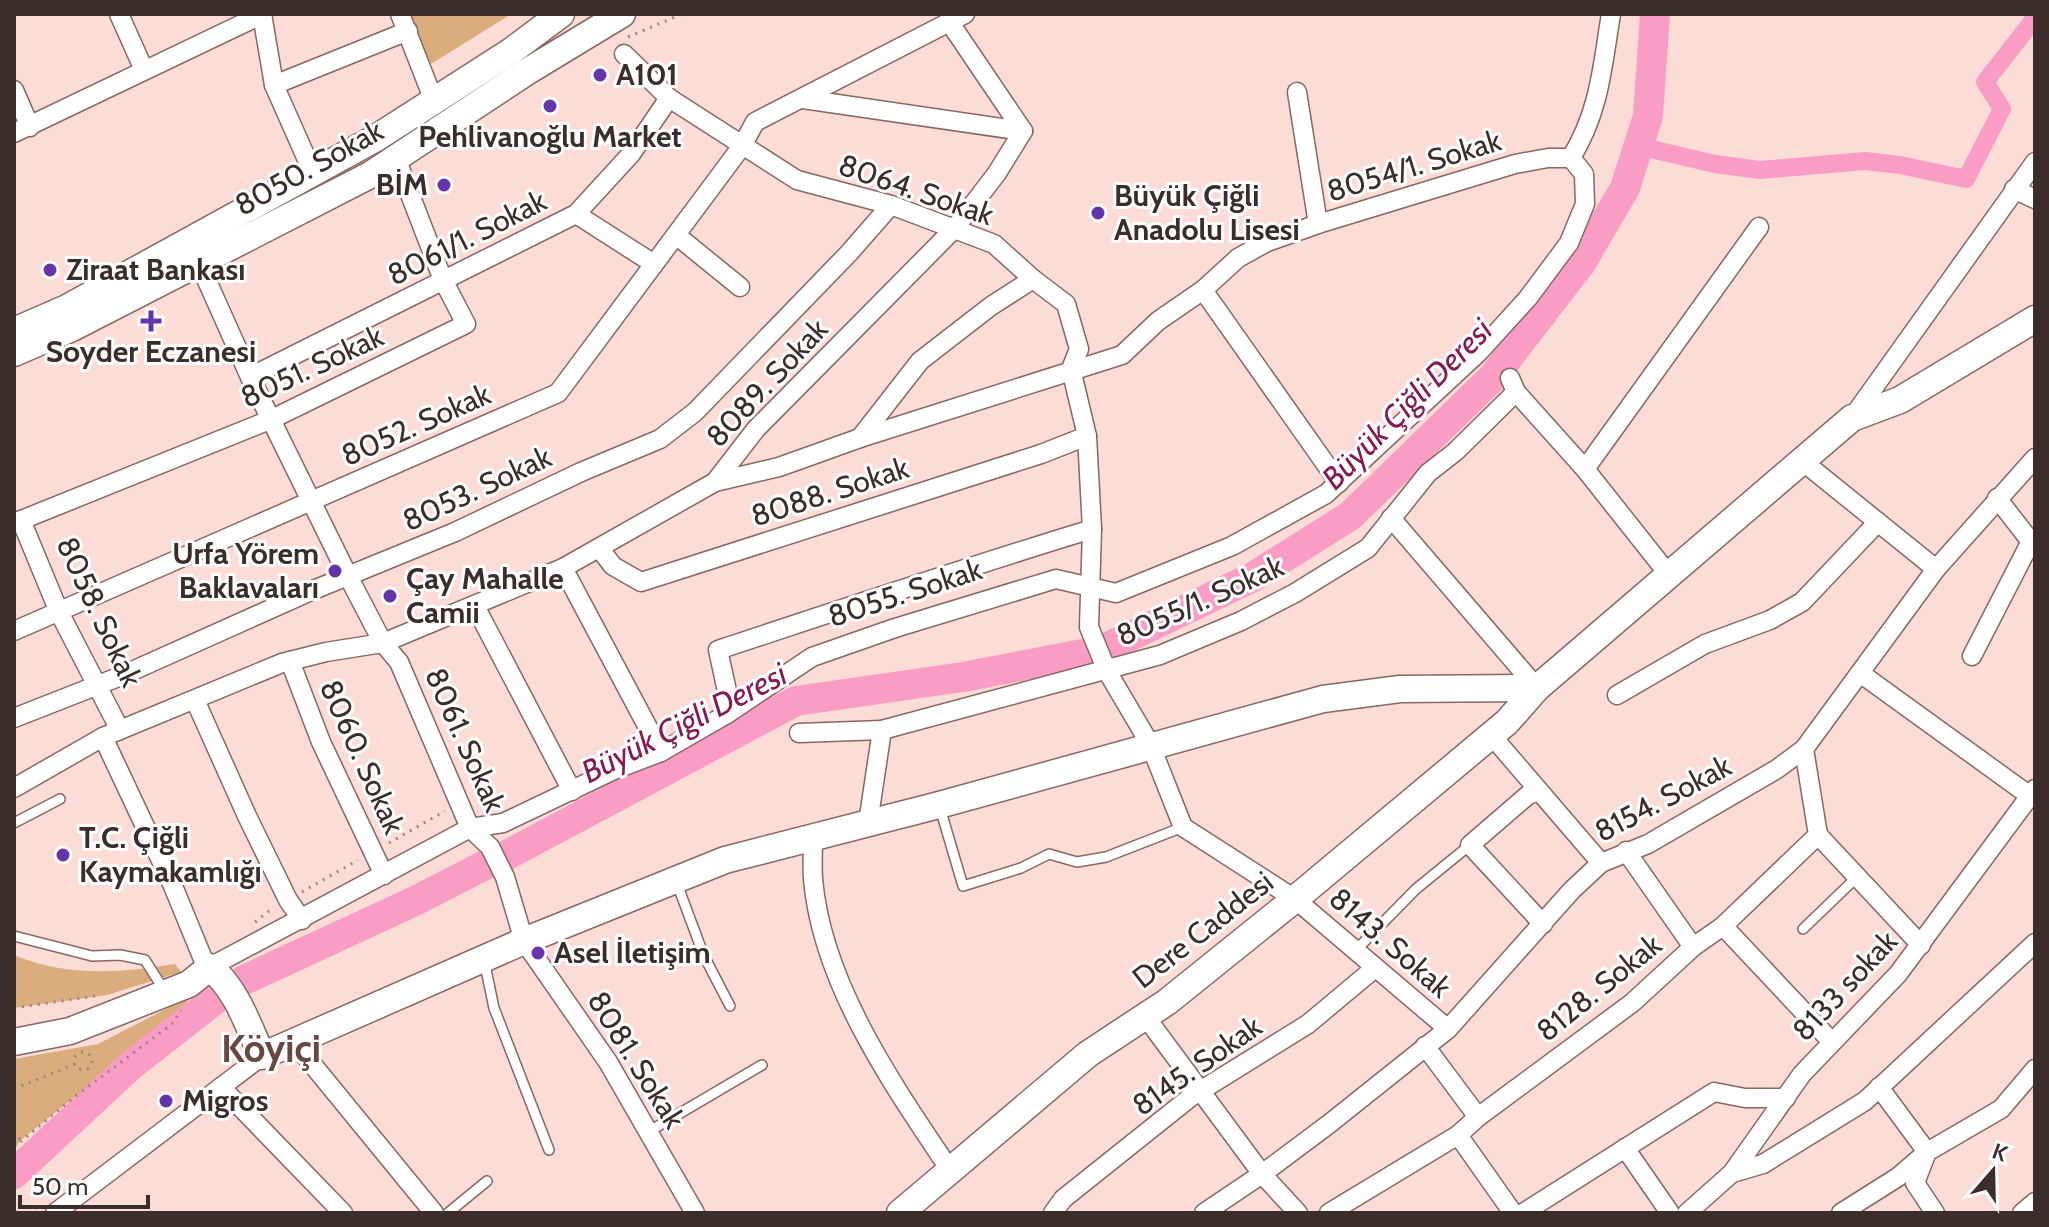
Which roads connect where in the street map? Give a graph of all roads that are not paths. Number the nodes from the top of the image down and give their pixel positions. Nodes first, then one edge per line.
1 (119, 14) edge
2 (262, 14) edge
3 (400, 14) edge
4 (561, 14) edge
5 (622, 14) edge
6 (1611, 14) edge
7 (958, 18) edge
8 (408, 31) junction
9 (624, 54) dead end
10 (144, 70) junction
11 (274, 85) junction
12 (14, 90) edge
13 (1297, 92) dead end
14 (669, 98) junction
15 (803, 99) junction
16 (434, 101) junction
17 (22, 130) edge
18 (1023, 131) junction
19 (742, 146) junction
20 (396, 158) junction
21 (1571, 158) junction
22 (2035, 162) edge
23 (313, 173) junction
24 (2014, 189) junction
25 (2035, 199) edge
26 (891, 205) junction
27 (576, 214) junction
28 (1318, 224) junction
29 (1759, 227) dead end
30 (955, 228) junction
31 (676, 235) junction
32 (199, 263) junction
33 (654, 264) junction
34 (1033, 279) junction
35 (443, 280) junction
36 (740, 287) dead end
37 (1203, 290) junction
38 (2035, 319) edge
39 (14, 331) edge
40 (14, 353) edge
41 (1071, 369) junction
42 (250, 377) junction
43 (1852, 418) junction
44 (272, 419) junction
45 (1087, 436) junction
46 (860, 438) junction
47 (2035, 458) edge
48 (1801, 460) junction
49 (1585, 469) junction
50 (715, 482) junction
51 (1339, 483) junction
52 (1997, 498) junction
53 (311, 502) junction
54 (1391, 518) junction
55 (18, 522) edge
56 (1878, 522) junction
57 (1092, 529) junction
58 (2032, 545) edge
59 (600, 549) junction
60 (563, 568) junction
61 (1936, 569) junction
62 (1669, 575) junction
63 (348, 576) junction
64 (1090, 587) junction
65 (475, 606) junction
66 (59, 612) junction
67 (14, 631) edge
68 (383, 643) junction
69 (1972, 656) dead end
70 (290, 661) junction
71 (1106, 668) junction
72 (1860, 673) junction
73 (97, 685) junction
74 (1537, 688) junction
75 (1617, 695) dead end
76 (195, 700) junction
77 (727, 714) junction
78 (14, 718) edge
79 (882, 730) junction
80 (111, 733) junction
81 (799, 733) dead end
82 (1492, 736) junction
83 (1150, 744) junction
84 (1804, 749) junction
85 (661, 752) junction
86 (14, 788) edge
87 (572, 791) junction
88 (1539, 791) junction
89 (60, 799) dead end
90 (2030, 803) edge
91 (939, 805) junction
92 (14, 823) edge
93 (868, 823) junction
94 (1183, 827) junction
95 (470, 828) junction
96 (1818, 835) junction
97 (813, 837) junction
98 (1470, 845) junction
99 (1626, 851) junction
100 (1601, 863) junction
101 (384, 875) junction
102 (1857, 877) junction
103 (675, 879) junction
104 (1295, 899) junction
105 (302, 920) junction
106 (1543, 924) junction
107 (1723, 926) junction
108 (1803, 929) dead end
109 (14, 936) edge
110 (524, 941) junction
111 (2035, 943) edge
112 (1921, 945) junction
113 (1693, 947) junction
114 (1356, 950) junction
115 (484, 959) junction
116 (1375, 968) junction
117 (215, 971) junction
118 (176, 999) junction
119 (116, 1002) junction
120 (730, 1006) dead end
121 (1145, 1016) junction
122 (14, 1025) edge
123 (1448, 1029) junction
124 (1831, 1041) junction
125 (14, 1042) edge
126 (294, 1042) junction
127 (1425, 1046) junction
128 (262, 1056) junction
129 (762, 1065) dead end
130 (2035, 1069) edge
131 (221, 1087) junction
132 (1879, 1087) junction
133 (1202, 1090) junction
134 (1786, 1098) junction
135 (1478, 1117) junction
136 (648, 1132) junction
137 (1458, 1135) junction
138 (1625, 1148) junction
139 (549, 1150) dead end
140 (1927, 1152) junction
141 (950, 1170) junction
142 (1732, 1173) junction
143 (1262, 1174) junction
144 (487, 1181) dead end
145 (2035, 1202) edge
146 (55, 1213) edge
147 (343, 1213) edge
148 (434, 1213) edge
149 (448, 1213) edge
150 (695, 1213) edge
151 (900, 1213) edge
152 (1053, 1213) edge
153 (1204, 1213) edge
154 (1298, 1213) edge
155 (1329, 1213) edge
156 (1513, 1213) edge
157 (1523, 1213) edge
158 (1670, 1213) edge
159 (1687, 1213) edge
160 (1841, 1213) edge
161 (1935, 1213) edge
162 (2022, 1213) edge

1 - 10 street
2 - 10 street
2 - 11 street
3 - 8 street
4 - 16 street, 8050. Sokak
5 - 20 street, 8050. Sokak
6 - 21 street
7 - 15 street, 8052. Sokak
7 - 18 street
8 - 11 street
8 - 16 street
9 - 14 street, 8064. Sokak
10 - 17 street
11 - 23 street
12 - 17 street
13 - 28 street
14 - 19 street, 8064. Sokak
14 - 27 street, 8061/1. Sokak
15 - 18 street
15 - 19 street, 8052. Sokak
16 - 23 street, 8050. Sokak
18 - 30 street, 8089. Sokak
19 - 26 street, 8064. Sokak
19 - 31 street, 8052. Sokak
20 - 32 street, 8050. Sokak
20 - 35 street, 8051. Sokak
21 - 28 street, 8054/1. Sokak
21 - 51 street, 8055. Sokak
22 - 24 street
23 - 39 street, 8050. Sokak
24 - 25 street
24 - 43 street
26 - 30 street, 8064. Sokak
26 - 63 street, 8053. Sokak
27 - 33 street
27 - 35 street, 8061/1. Sokak
28 - 37 street, 8054/1. Sokak
29 - 49 street
30 - 34 street, 8064. Sokak
30 - 50 street, 8089. Sokak
31 - 33 street, 8052. Sokak
31 - 36 street
32 - 40 street, 8050. Sokak
32 - 42 street, 8061. Sokak
33 - 53 street, 8052. Sokak
34 - 41 street, 8064. Sokak
34 - 46 street
35 - 42 street, 8061/1. Sokak
35 - 44 street, 8051. Sokak
37 - 41 street, 8054/1. Sokak
37 - 51 street
38 - 43 street, Dere Caddesi
41 - 45 street, 8064. Sokak
41 - 46 street, 8054/1. Sokak
42 - 44 street, 8061. Sokak
43 - 48 street, Dere Caddesi
44 - 53 street, 8061. Sokak
44 - 55 street, 8051. Sokak
45 - 57 street, 8064. Sokak
45 - 59 street, 8088. Sokak
46 - 50 street, 8054/1. Sokak
47 - 52 street, 8154. Sokak
48 - 56 street
48 - 62 street, Dere Caddesi
49 - 54 street, 8055/1. Sokak
49 - 62 street
50 - 59 street, 8089. Sokak
51 - 64 street, 8055. Sokak
52 - 58 street
52 - 61 street, 8154. Sokak
53 - 63 street, 8061. Sokak
53 - 66 street, 8052. Sokak
54 - 71 street, 8055/1. Sokak
54 - 74 street
55 - 66 street, 8058. Sokak
56 - 61 street
56 - 75 street
57 - 64 street, 8064. Sokak
57 - 77 street
58 - 69 street
59 - 60 street, 8089. Sokak
60 - 65 street, 8089. Sokak
60 - 85 street
61 - 72 street, 8154. Sokak
62 - 74 street, Dere Caddesi
63 - 68 street, 8061. Sokak
63 - 73 street, 8053. Sokak
64 - 71 street, 8064. Sokak
64 - 77 street, 8055. Sokak
65 - 68 street, 8089. Sokak
65 - 87 street
66 - 67 street, 8052. Sokak
66 - 73 street, 8058. Sokak
68 - 70 street, 8089. Sokak
68 - 95 street, 8061. Sokak
70 - 76 street, 8089. Sokak
70 - 101 street, 8060. Sokak
71 - 79 street, 8055/1. Sokak
71 - 83 street, 8064. Sokak
72 - 84 street, 8154. Sokak
72 - 90 street
73 - 78 street, 8053. Sokak
73 - 80 street, 8058. Sokak
74 - 82 street, Dere Caddesi
74 - 83 street
76 - 80 street, 8089. Sokak
76 - 105 street
77 - 85 street, 8055. Sokak
79 - 81 street, 8055/1. Sokak
79 - 93 street
80 - 86 street, 8089. Sokak
80 - 117 street, 8058. Sokak
82 - 88 street
82 - 104 street, Dere Caddesi
83 - 91 street
83 - 94 street, 8064. Sokak
84 - 96 street
84 - 99 street, 8154. Sokak
85 - 87 street, 8055. Sokak
87 - 95 street, 8055. Sokak
88 - 98 street
88 - 100 street
89 - 92 lane
90 - 112 street, 8133 sokak
91 - 93 street
91 - 94 lane
93 - 97 street
94 - 104 street, 8143. Sokak
95 - 101 street, 8055. Sokak
95 - 110 street, 8061. Sokak
96 - 102 street
96 - 107 street, 8128. Sokak
97 - 103 street
97 - 141 street
98 - 106 street
98 - 114 lane
99 - 100 street, 8154. Sokak
99 - 113 street
100 - 106 street, 8154. Sokak
101 - 105 street, 8055. Sokak
102 - 108 lane
102 - 112 street
103 - 110 street
103 - 120 lane
104 - 114 street, 8143. Sokak
104 - 121 street, Dere Caddesi
105 - 117 street, 8055. Sokak
106 - 123 street, 8154. Sokak
107 - 113 street, 8128. Sokak
107 - 124 street
109 - 118 lane
110 - 115 street
110 - 136 street, 8081. Sokak
111 - 132 street
112 - 124 street, 8133 sokak
113 - 135 street, 8128. Sokak
114 - 116 street, 8143. Sokak
115 - 126 street
115 - 139 lane
116 - 123 street, 8143. Sokak
116 - 133 street, 8145. Sokak
117 - 118 street, 8055. Sokak
117 - 128 street, 8058. Sokak
118 - 119 street, 8055. Sokak
119 - 122 street
119 - 125 street
121 - 133 street
121 - 141 street, Dere Caddesi
123 - 127 street, 8154. Sokak
124 - 134 street, 8133 sokak
126 - 128 street
126 - 148 street
127 - 135 street
127 - 143 street, 8154. Sokak
128 - 131 street
129 - 136 lane
130 - 140 street
131 - 146 street
131 - 147 street
132 - 140 street
132 - 142 street
133 - 143 street
133 - 152 street, 8145. Sokak
134 - 138 street
134 - 142 street, 8133 sokak
135 - 137 street, 8128. Sokak
136 - 150 street, 8081. Sokak
137 - 155 street, 8128. Sokak
137 - 156 street
138 - 157 street
138 - 158 street
140 - 160 street
140 - 161 street
141 - 151 street, Dere Caddesi
142 - 159 street, 8133 sokak
143 - 153 street, 8154. Sokak
143 - 154 street
144 - 149 lane
145 - 162 street

